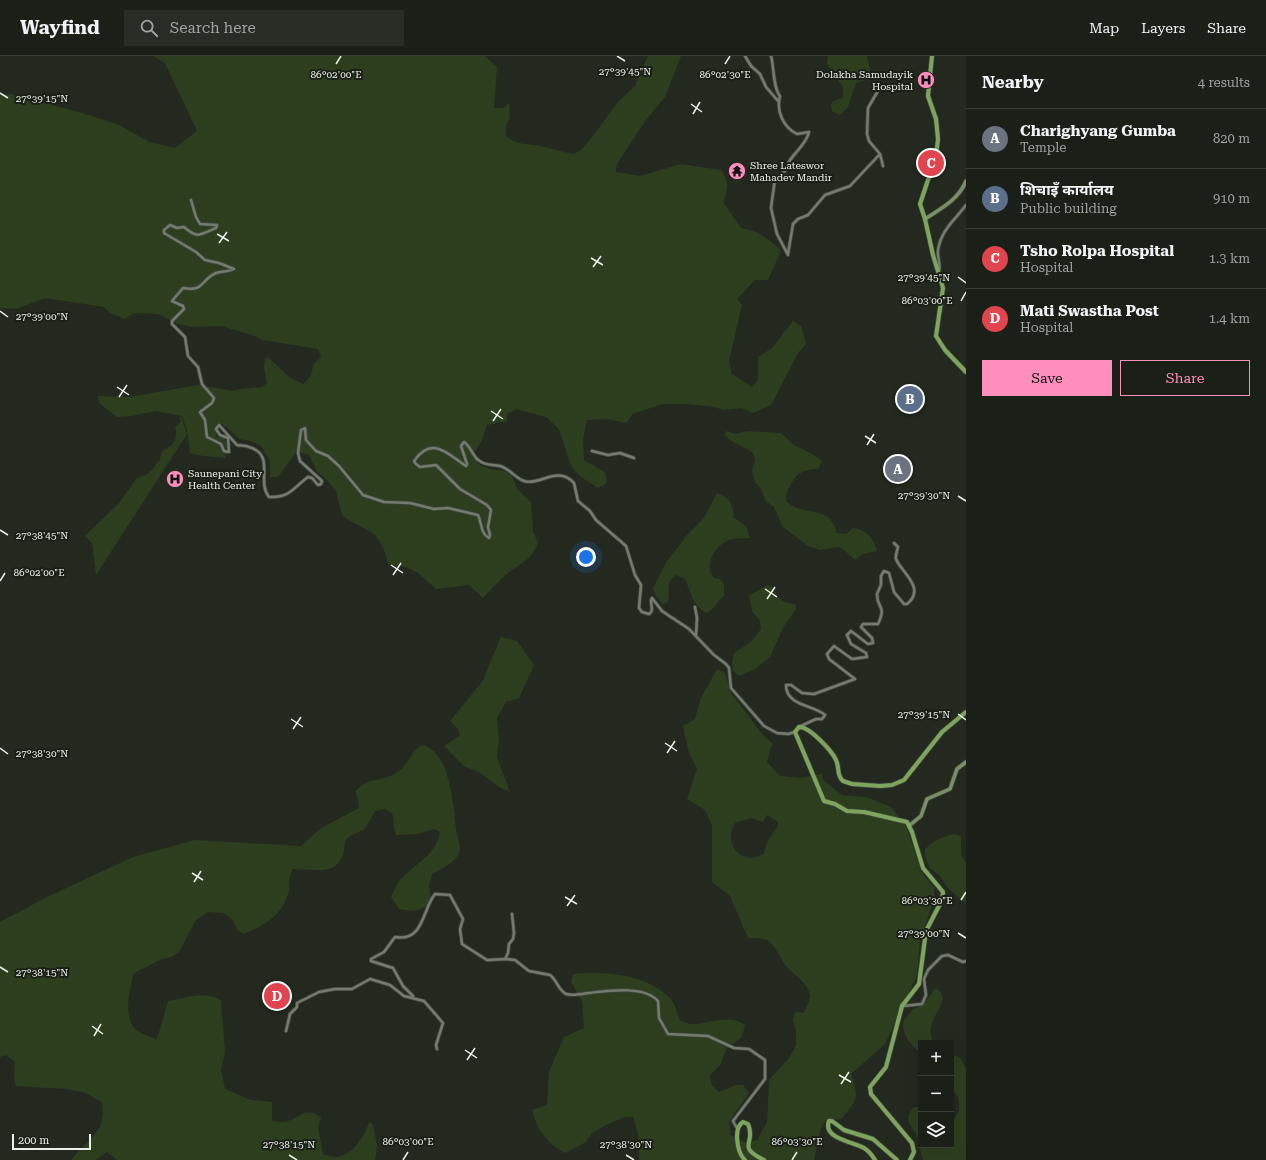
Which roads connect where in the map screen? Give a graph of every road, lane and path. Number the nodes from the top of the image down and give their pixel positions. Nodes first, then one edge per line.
1 (745, 56) edge
2 (771, 56) edge
3 (932, 56) edge
4 (879, 90) dead end
5 (778, 101) junction
6 (880, 154) junction
7 (883, 166) dead end
8 (966, 181) edge
9 (191, 200) dead end
10 (966, 205) edge
11 (925, 218) junction
12 (939, 271) junction
13 (966, 372) edge
14 (592, 451) dead end
15 (634, 458) dead end
16 (894, 543) dead end
17 (695, 607) dead end
18 (696, 636) junction
19 (966, 712) edge
20 (801, 726) junction
21 (795, 732) junction
22 (966, 762) edge
23 (910, 825) junction
24 (512, 914) dead end
25 (505, 959) junction
26 (966, 961) edge
27 (412, 998) junction
28 (902, 1006) junction
29 (286, 1031) dead end
30 (437, 1049) dead end
31 (738, 1130) junction
32 (745, 1160) edge
33 (764, 1160) edge
34 (875, 1160) edge
35 (897, 1160) edge
36 (910, 1160) edge

1 - 5 street
2 - 5 street
3 - 11 main road
4 - 6 street
5 - 6 street
6 - 7 street
8 - 11 main road
9 - 18 street
10 - 12 street
11 - 12 main road
12 - 13 main road
14 - 15 street
16 - 20 street
17 - 18 street
18 - 21 street
19 - 20 main road
20 - 21 main road
21 - 23 main road
22 - 23 main road
23 - 28 main road
24 - 25 street
25 - 27 street
25 - 31 street
26 - 28 street
27 - 29 street
27 - 30 street
28 - 36 main road
31 - 32 main road
31 - 33 main road
34 - 35 main road

